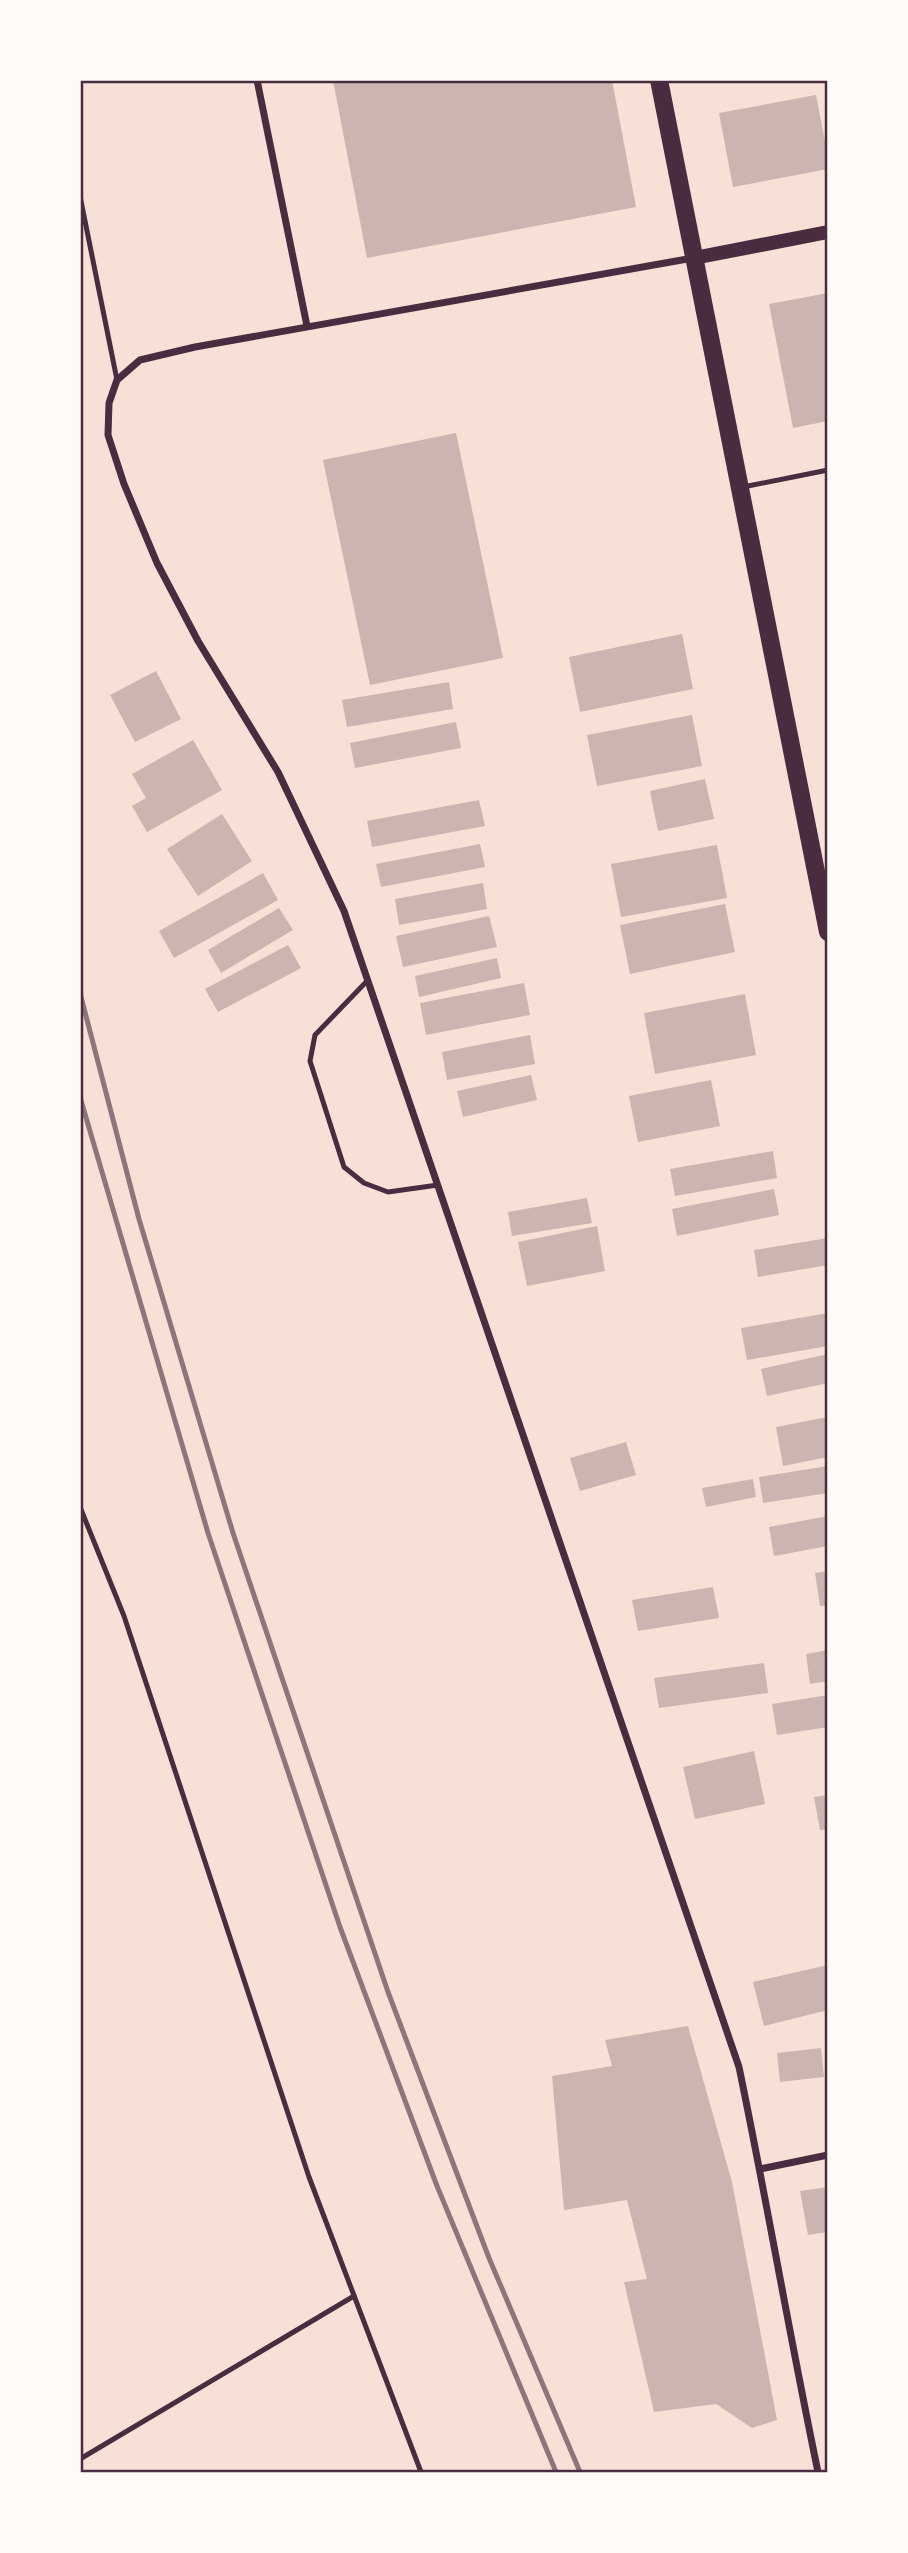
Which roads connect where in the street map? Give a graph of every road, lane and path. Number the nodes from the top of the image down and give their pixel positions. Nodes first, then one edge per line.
1 (257, 80) edge
2 (659, 80) edge
3 (80, 196) edge
4 (828, 232) edge
5 (694, 258) junction
6 (307, 326) junction
7 (117, 380) junction
8 (828, 470) edge
9 (740, 488) junction
10 (828, 932) edge
11 (368, 980) junction
12 (438, 1185) junction
13 (80, 1507) edge
14 (828, 2155) edge
15 (760, 2169) junction
16 (354, 2296) junction
17 (80, 2459) edge
18 (421, 2473) edge
19 (818, 2473) edge

1 - 6 street
2 - 5 main road
3 - 7 lane
4 - 5 main road
5 - 6 street
5 - 9 main road
6 - 7 street
7 - 11 street
8 - 9 lane
9 - 10 main road
11 - 12 street
11 - 12 lane
12 - 15 street
13 - 16 lane
14 - 15 street
15 - 19 street
16 - 17 lane
16 - 18 lane

